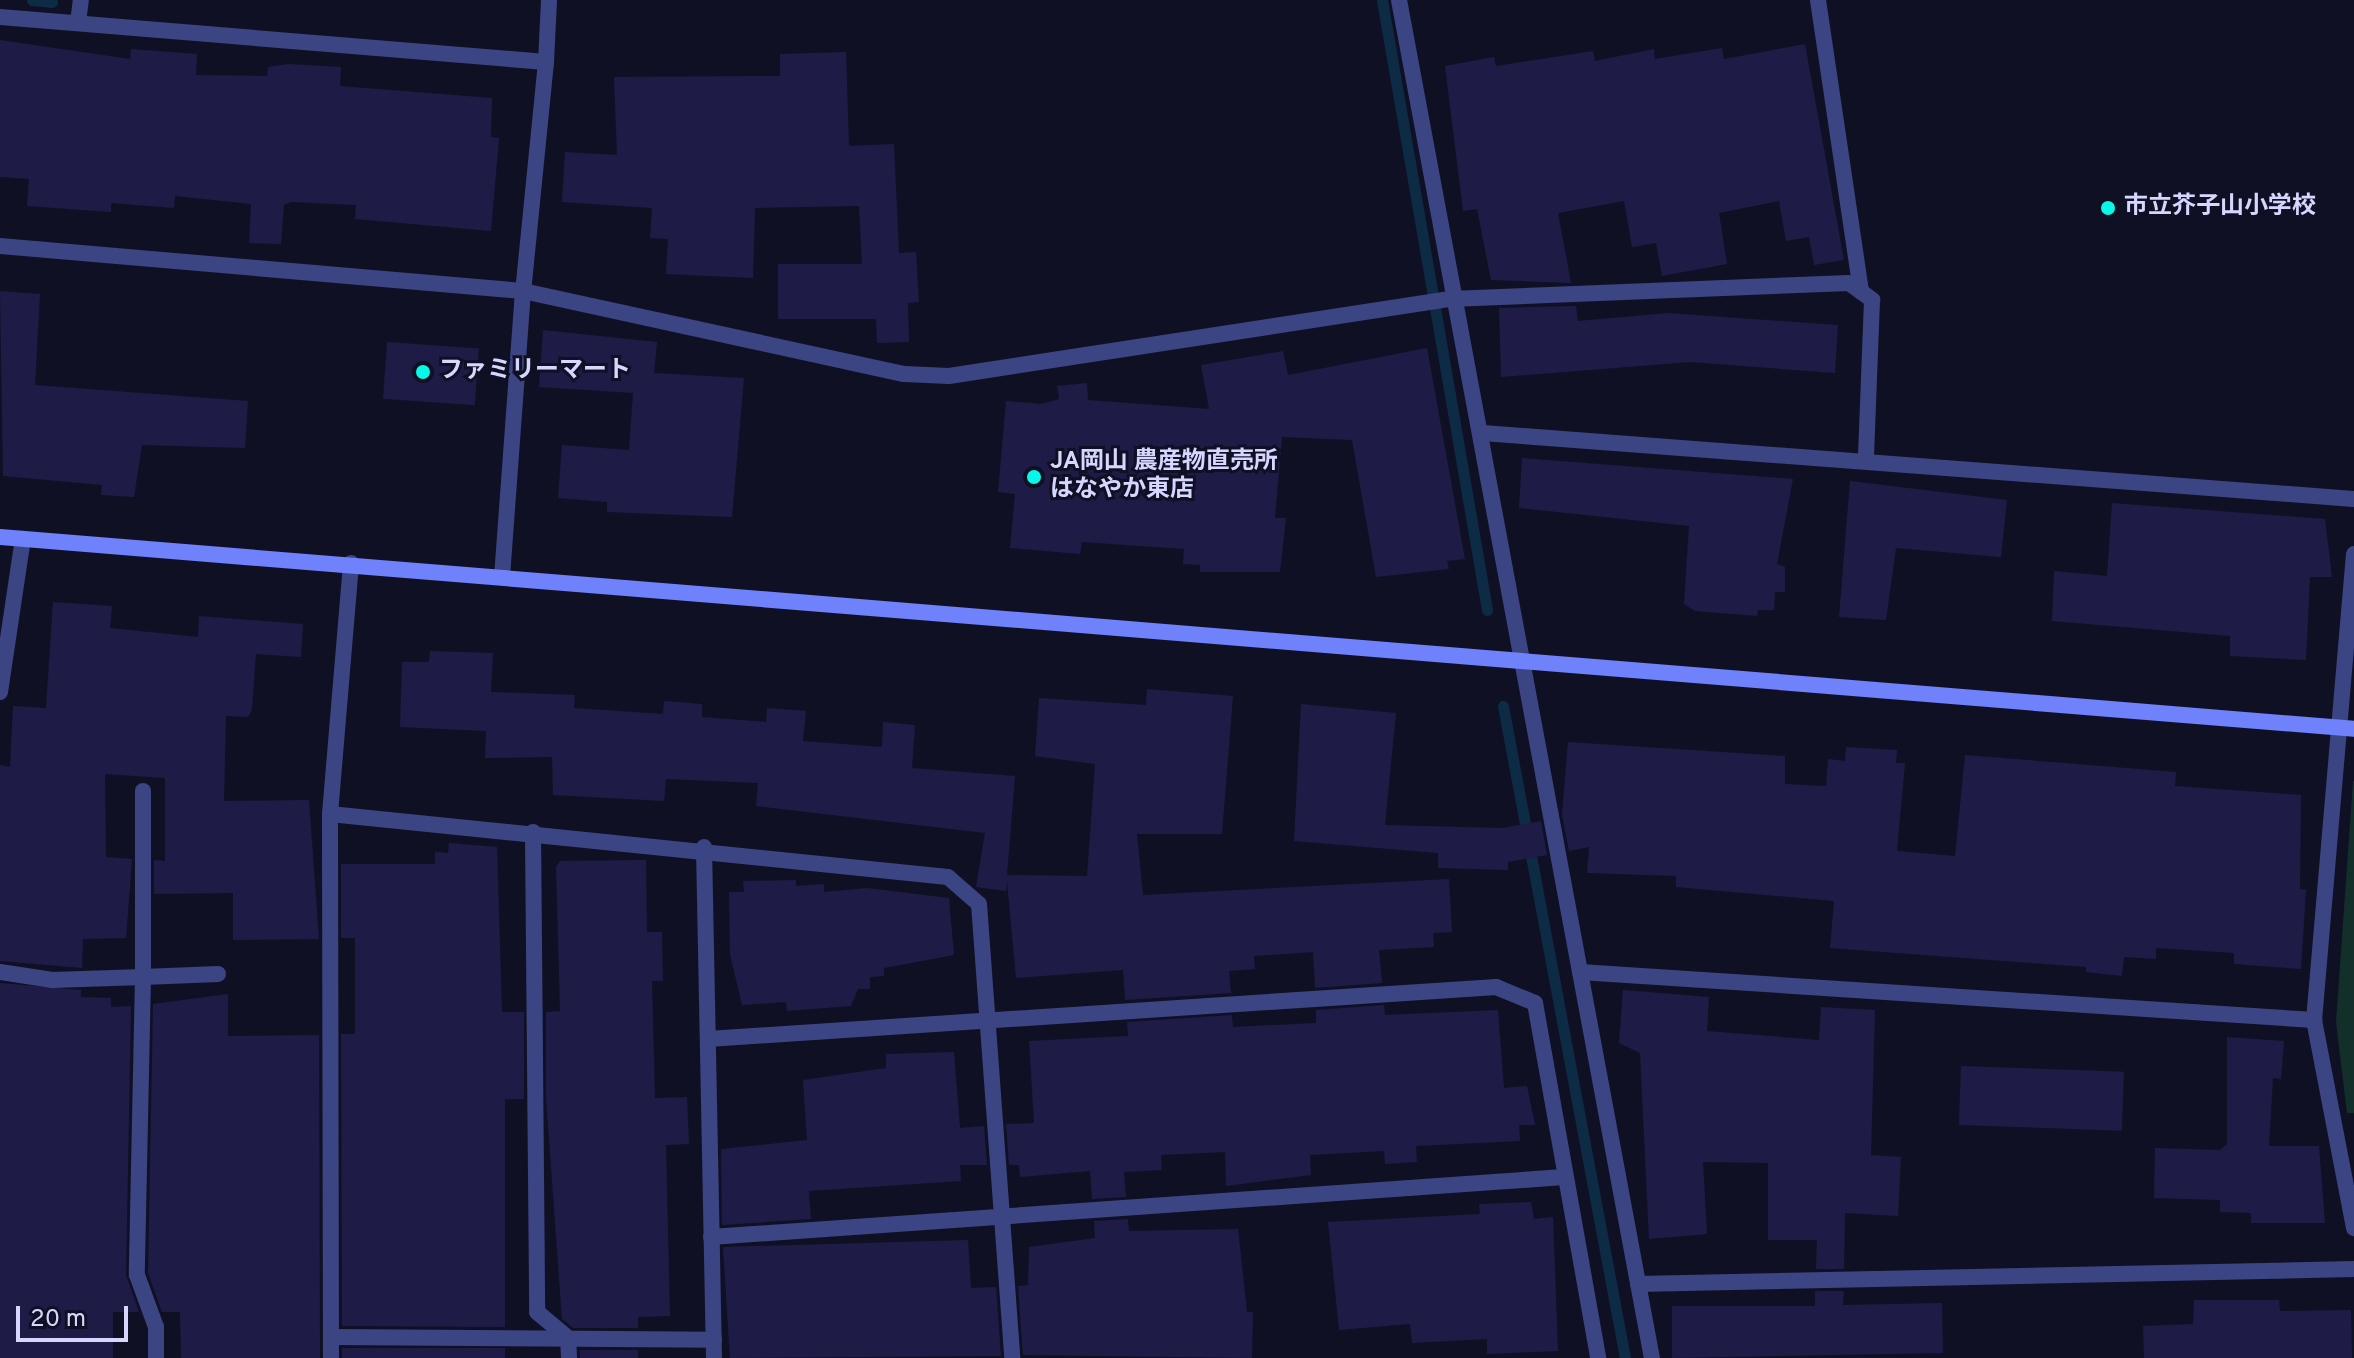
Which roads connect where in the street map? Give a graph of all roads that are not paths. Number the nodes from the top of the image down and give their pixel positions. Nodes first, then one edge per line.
1 (81, 0) edge
2 (549, 0) edge
3 (1399, 0) edge
4 (1818, 0) edge
5 (0, 17) edge
6 (78, 23) junction
7 (546, 62) junction
8 (0, 246) edge
9 (523, 291) junction
10 (1861, 292) junction
11 (1445, 299) junction
12 (1483, 433) junction
13 (1866, 456) junction
14 (2354, 499) edge
15 (0, 537) edge
16 (23, 539) junction
17 (2354, 554) edge
18 (351, 563) junction
19 (502, 577) junction
20 (1522, 658) junction
21 (0, 692) edge
22 (2347, 728) edge
23 (143, 791) dead end
24 (330, 814) junction
25 (533, 832) junction
26 (704, 847) junction
27 (0, 972) edge
28 (1580, 972) junction
29 (218, 974) dead end
30 (143, 977) junction
31 (2314, 1020) junction
32 (989, 1022) junction
33 (708, 1039) junction
34 (1564, 1177) junction
35 (1002, 1217) junction
36 (2354, 1228) edge
37 (711, 1237) junction
38 (2354, 1269) edge
39 (1638, 1284) junction
40 (331, 1337) junction
41 (568, 1338) junction
42 (714, 1340) junction
43 (156, 1358) edge
44 (331, 1358) edge
45 (569, 1358) edge
46 (714, 1358) edge
47 (1012, 1358) edge
48 (1598, 1358) edge
49 (1652, 1358) edge

1 - 6 street
2 - 7 street
3 - 11 street
4 - 10 street
5 - 6 street
6 - 7 street
7 - 9 street
8 - 9 street
9 - 11 street
9 - 19 street
10 - 11 street
10 - 13 street
11 - 12 street
12 - 13 street
12 - 20 street
13 - 14 street
15 - 16 street
16 - 18 street
16 - 21 street
17 - 22 street
18 - 19 street
18 - 24 street
19 - 20 street
20 - 22 street
20 - 28 street
22 - 31 street
23 - 30 street
24 - 25 street
24 - 40 street
25 - 26 street
25 - 41 street
26 - 32 street
26 - 33 street
27 - 30 street
28 - 31 street
28 - 39 street
29 - 30 street
30 - 43 street
31 - 36 street
32 - 33 street
32 - 34 street
32 - 35 street
33 - 37 street
34 - 35 street
34 - 48 street
35 - 37 street
35 - 47 street
37 - 42 street
38 - 39 street
39 - 49 street
40 - 41 street
40 - 44 street
41 - 42 street
41 - 45 street
42 - 46 street

